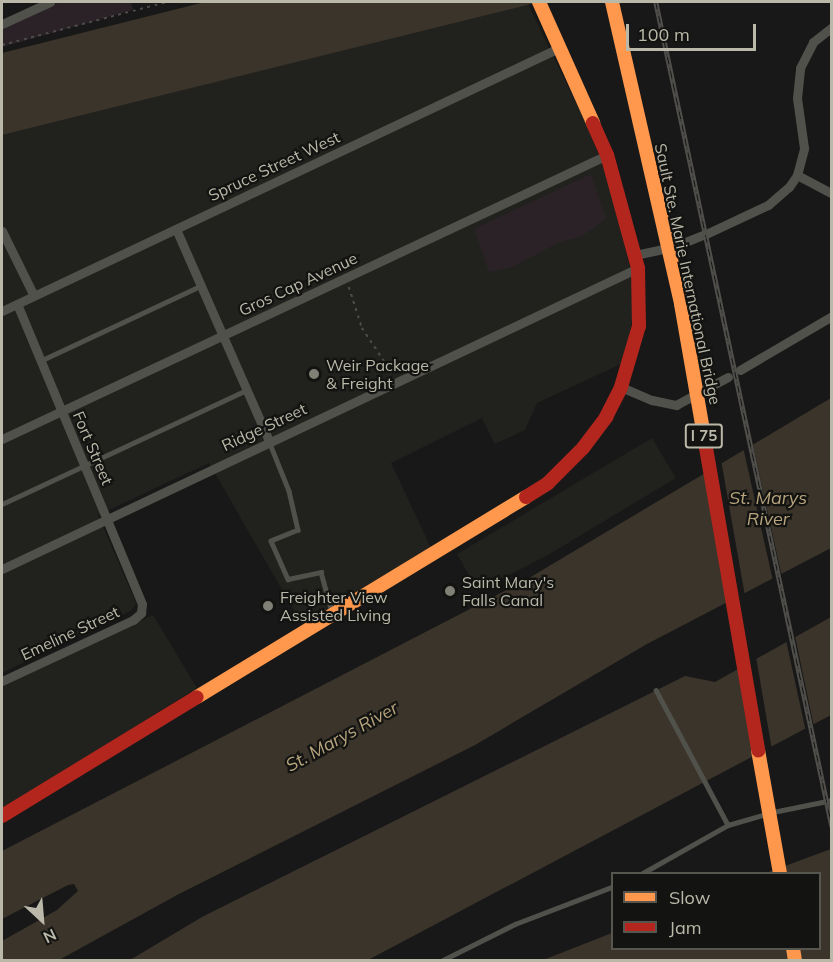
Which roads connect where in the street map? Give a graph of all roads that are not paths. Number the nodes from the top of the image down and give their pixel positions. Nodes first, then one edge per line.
1 (50, 2) edge
2 (612, 2) edge
3 (541, 6) edge
4 (2, 24) edge
5 (831, 27) edge
6 (559, 48) junction
7 (607, 155) junction
8 (797, 175) junction
9 (831, 194) edge
10 (176, 229) junction
11 (2, 231) edge
12 (637, 261) junction
13 (200, 286) junction
14 (34, 296) junction
15 (17, 304) junction
16 (2, 311) edge
17 (831, 316) edge
18 (223, 337) junction
19 (40, 361) junction
20 (740, 370) dead end
21 (728, 377) dead end
22 (621, 387) junction
23 (247, 390) junction
24 (61, 411) junction
25 (2, 439) edge
26 (269, 441) junction
27 (83, 463) junction
28 (2, 504) edge
29 (107, 519) junction
30 (2, 569) edge
31 (142, 604) joint
32 (332, 612) junction
33 (2, 681) edge
34 (656, 690) dead end
35 (831, 800) edge
36 (2, 816) edge
37 (728, 825) junction
38 (643, 872) edge
39 (780, 872) edge
40 (611, 887) edge
41 (443, 960) edge

1 - 4 street
2 - 39 main road, Sault Ste. Marie International Bridge / I 75
3 - 6 main road
5 - 8 street
6 - 7 main road
6 - 10 street, Spruce Street West
7 - 12 main road
7 - 18 street, Gros Cap Avenue
8 - 9 street
8 - 12 street, Ridge Street
10 - 13 street
10 - 14 street, Spruce Street West
11 - 14 street
12 - 22 main road
12 - 26 street, Ridge Street
13 - 18 street
13 - 19 lane
14 - 15 street, Spruce Street West
15 - 16 street, Spruce Street West
15 - 19 street, Fort Street
17 - 20 street
18 - 23 street
18 - 24 street, Gros Cap Avenue
19 - 24 street, Fort Street
21 - 22 street
22 - 32 main road
23 - 26 street
23 - 27 lane
24 - 25 street, Gros Cap Avenue
24 - 27 street, Fort Street
26 - 29 street, Ridge Street
26 - 32 lane
27 - 28 lane
27 - 29 street, Fort Street
29 - 30 street, Ridge Street
29 - 31 street, Fort Street
31 - 33 street, Emeline Street
32 - 36 main road
34 - 37 lane
35 - 37 lane
37 - 38 lane
40 - 41 lane

